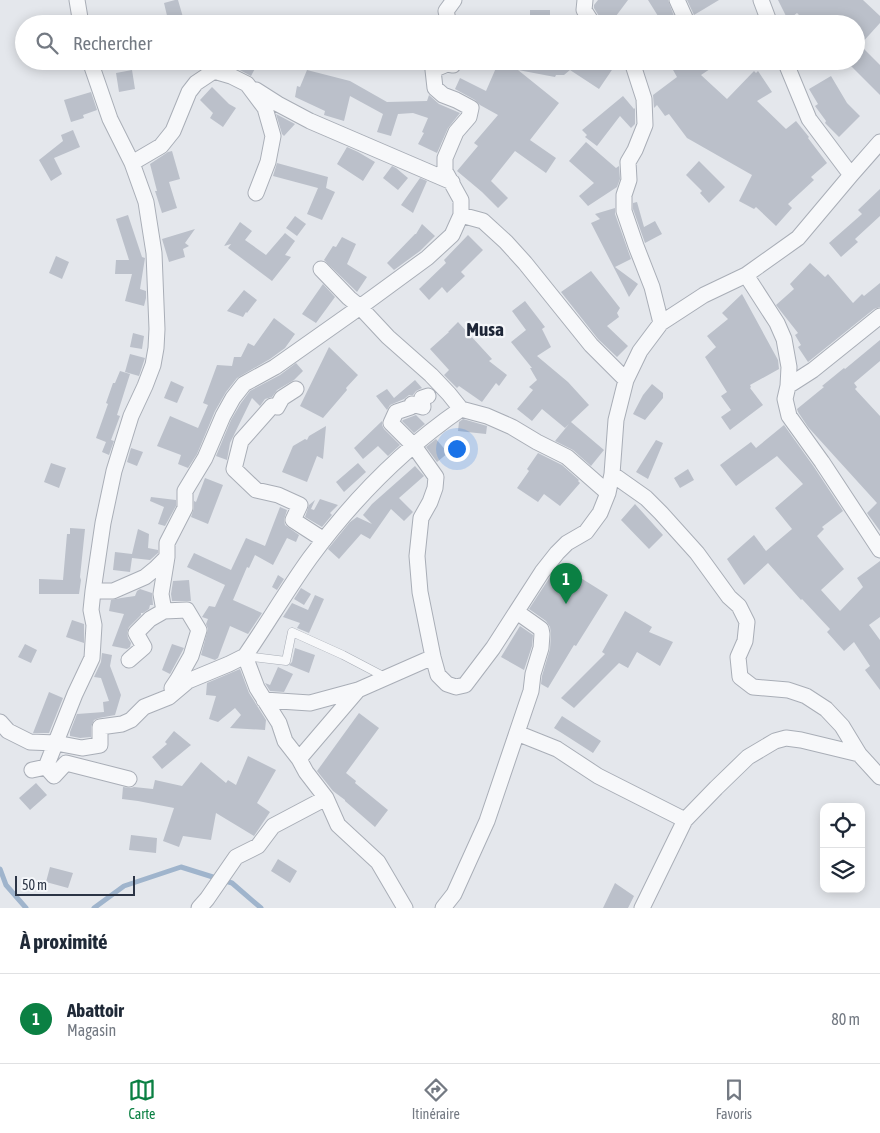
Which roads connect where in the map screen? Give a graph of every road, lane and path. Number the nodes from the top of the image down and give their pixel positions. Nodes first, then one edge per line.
1 (77, 0) edge
2 (454, 0) edge
3 (585, 0) edge
4 (677, 0) edge
5 (761, 0) edge
6 (80, 15) edge
7 (447, 15) edge
8 (587, 15) edge
9 (684, 15) edge
10 (767, 15) edge
11 (93, 70) edge
12 (433, 70) edge
13 (635, 70) edge
14 (790, 70) edge
15 (246, 84) junction
16 (880, 142) edge
17 (132, 163) junction
18 (851, 175) junction
19 (452, 182) junction
20 (256, 193) dead end
21 (461, 215) junction
22 (321, 269) dead end
23 (746, 275) junction
24 (360, 307) junction
25 (880, 316) edge
26 (661, 323) junction
27 (626, 380) junction
28 (788, 386) junction
29 (296, 389) dead end
30 (428, 396) dead end
31 (461, 409) junction
32 (414, 446) junction
33 (612, 474) junction
34 (608, 493) junction
35 (324, 540) junction
36 (880, 550) edge
37 (167, 556) junction
38 (92, 591) junction
39 (164, 611) junction
40 (517, 612) junction
41 (245, 656) junction
42 (433, 657) junction
43 (128, 660) dead end
44 (386, 678) junction
45 (358, 690) junction
46 (163, 700) junction
47 (264, 700) junction
48 (0, 722) edge
49 (517, 733) junction
50 (56, 743) junction
51 (859, 754) junction
52 (298, 759) junction
53 (880, 777) edge
54 (129, 779) dead end
55 (326, 798) junction
56 (685, 820) junction
57 (199, 908) edge
58 (406, 908) edge
59 (443, 908) edge
60 (642, 908) edge

1 - 6 street
2 - 7 street
3 - 8 street
4 - 9 street
5 - 10 street
11 - 17 street
12 - 19 street
13 - 26 street
14 - 18 street
15 - 17 street
15 - 19 street
15 - 20 street
16 - 18 street
17 - 38 street
18 - 23 street
19 - 21 street
21 - 24 street
21 - 27 street
22 - 24 street
23 - 26 street
23 - 28 street
24 - 31 street
24 - 37 street
25 - 28 street
26 - 27 street
27 - 33 street
28 - 36 street
29 - 35 street
30 - 32 street
31 - 32 street
31 - 34 street
32 - 35 street
32 - 42 street
33 - 34 street
33 - 51 street
34 - 40 street
35 - 41 street
37 - 38 street
37 - 39 street
38 - 50 street
39 - 43 street
39 - 46 street
40 - 42 street
40 - 49 street
41 - 44 lane
41 - 46 street
41 - 47 street
42 - 44 street
44 - 45 street
45 - 47 street
45 - 52 street
46 - 50 street
47 - 52 street
48 - 50 street
49 - 56 street
49 - 59 street
50 - 54 street
51 - 53 street
51 - 56 street
52 - 55 street
55 - 57 street
55 - 58 street
56 - 60 street

